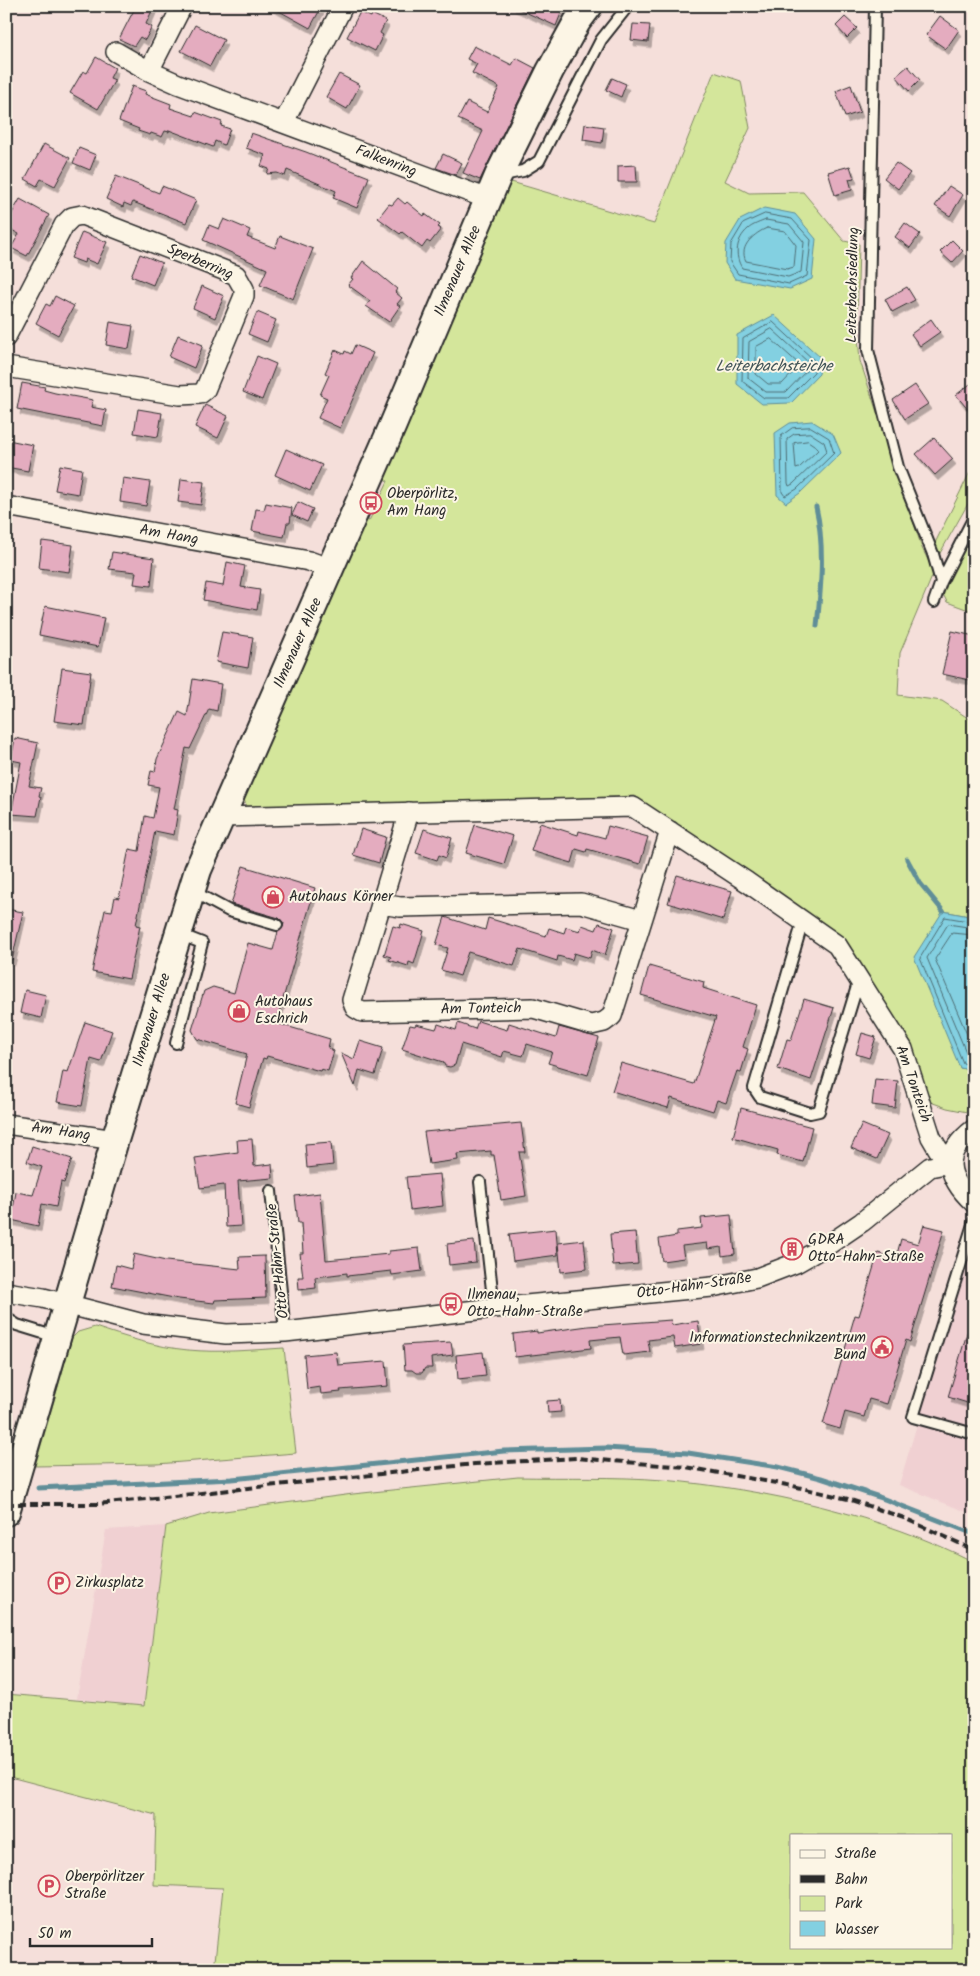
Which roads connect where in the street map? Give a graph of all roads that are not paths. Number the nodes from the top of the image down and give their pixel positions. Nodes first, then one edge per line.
1 (182, 6) edge
2 (343, 6) edge
3 (589, 6) edge
4 (628, 6) edge
5 (875, 6) edge
6 (116, 52) dead end
7 (149, 71) junction
8 (284, 122) junction
9 (493, 188) junction
10 (6, 337) edge
11 (6, 367) edge
12 (6, 506) edge
13 (974, 517) edge
14 (331, 569) junction
15 (941, 582) junction
16 (934, 602) dead end
17 (409, 812) junction
18 (221, 817) junction
19 (670, 831) junction
20 (191, 891) junction
21 (381, 904) junction
22 (641, 920) junction
23 (803, 921) junction
24 (277, 925) dead end
25 (178, 933) junction
26 (859, 980) junction
27 (176, 1043) dead end
28 (6, 1124) edge
29 (974, 1129) edge
30 (115, 1140) junction
31 (950, 1163) junction
32 (480, 1182) dead end
33 (272, 1191) dead end
34 (974, 1203) edge
35 (974, 1221) edge
36 (6, 1292) edge
37 (67, 1304) junction
38 (494, 1308) junction
39 (6, 1318) edge
40 (285, 1332) junction
41 (57, 1338) junction
42 (974, 1434) edge
43 (6, 1512) edge

1 - 7 street
2 - 8 street
3 - 9 street, Ilmenauer Allee
4 - 9 lane
5 - 15 lane, Leiterbachsiedlung
6 - 7 street, Falkenring
7 - 8 street, Falkenring
8 - 9 street, Falkenring
9 - 14 street, Ilmenauer Allee
10 - 11 street, Sperberring
12 - 14 street, Am Hang
13 - 15 lane
14 - 18 street, Ilmenauer Allee
15 - 16 lane
17 - 18 street, Am Tonteich
17 - 19 street, Am Tonteich
17 - 21 street, Am Tonteich
18 - 20 street, Ilmenauer Allee
19 - 22 street, Am Tonteich
19 - 23 street, Am Tonteich
20 - 24 lane
20 - 25 street, Ilmenauer Allee
21 - 22 street
21 - 22 street, Am Tonteich
23 - 26 street, Am Tonteich
23 - 26 lane
25 - 27 lane
25 - 30 street, Ilmenauer Allee
26 - 31 street, Am Tonteich
28 - 30 street, Am Hang
29 - 31 street
30 - 37 street, Ilmenauer Allee
31 - 34 street, Am Tonteich
31 - 38 street, Otto-Hahn-Straße
32 - 38 lane
33 - 40 lane, Otto-Hahn-Straße
35 - 42 lane
36 - 37 street
37 - 40 street, Otto-Hahn-Straße
37 - 41 street, Ilmenauer Allee
38 - 40 street, Otto-Hahn-Straße
39 - 41 lane
41 - 43 street, Ilmenauer Allee

